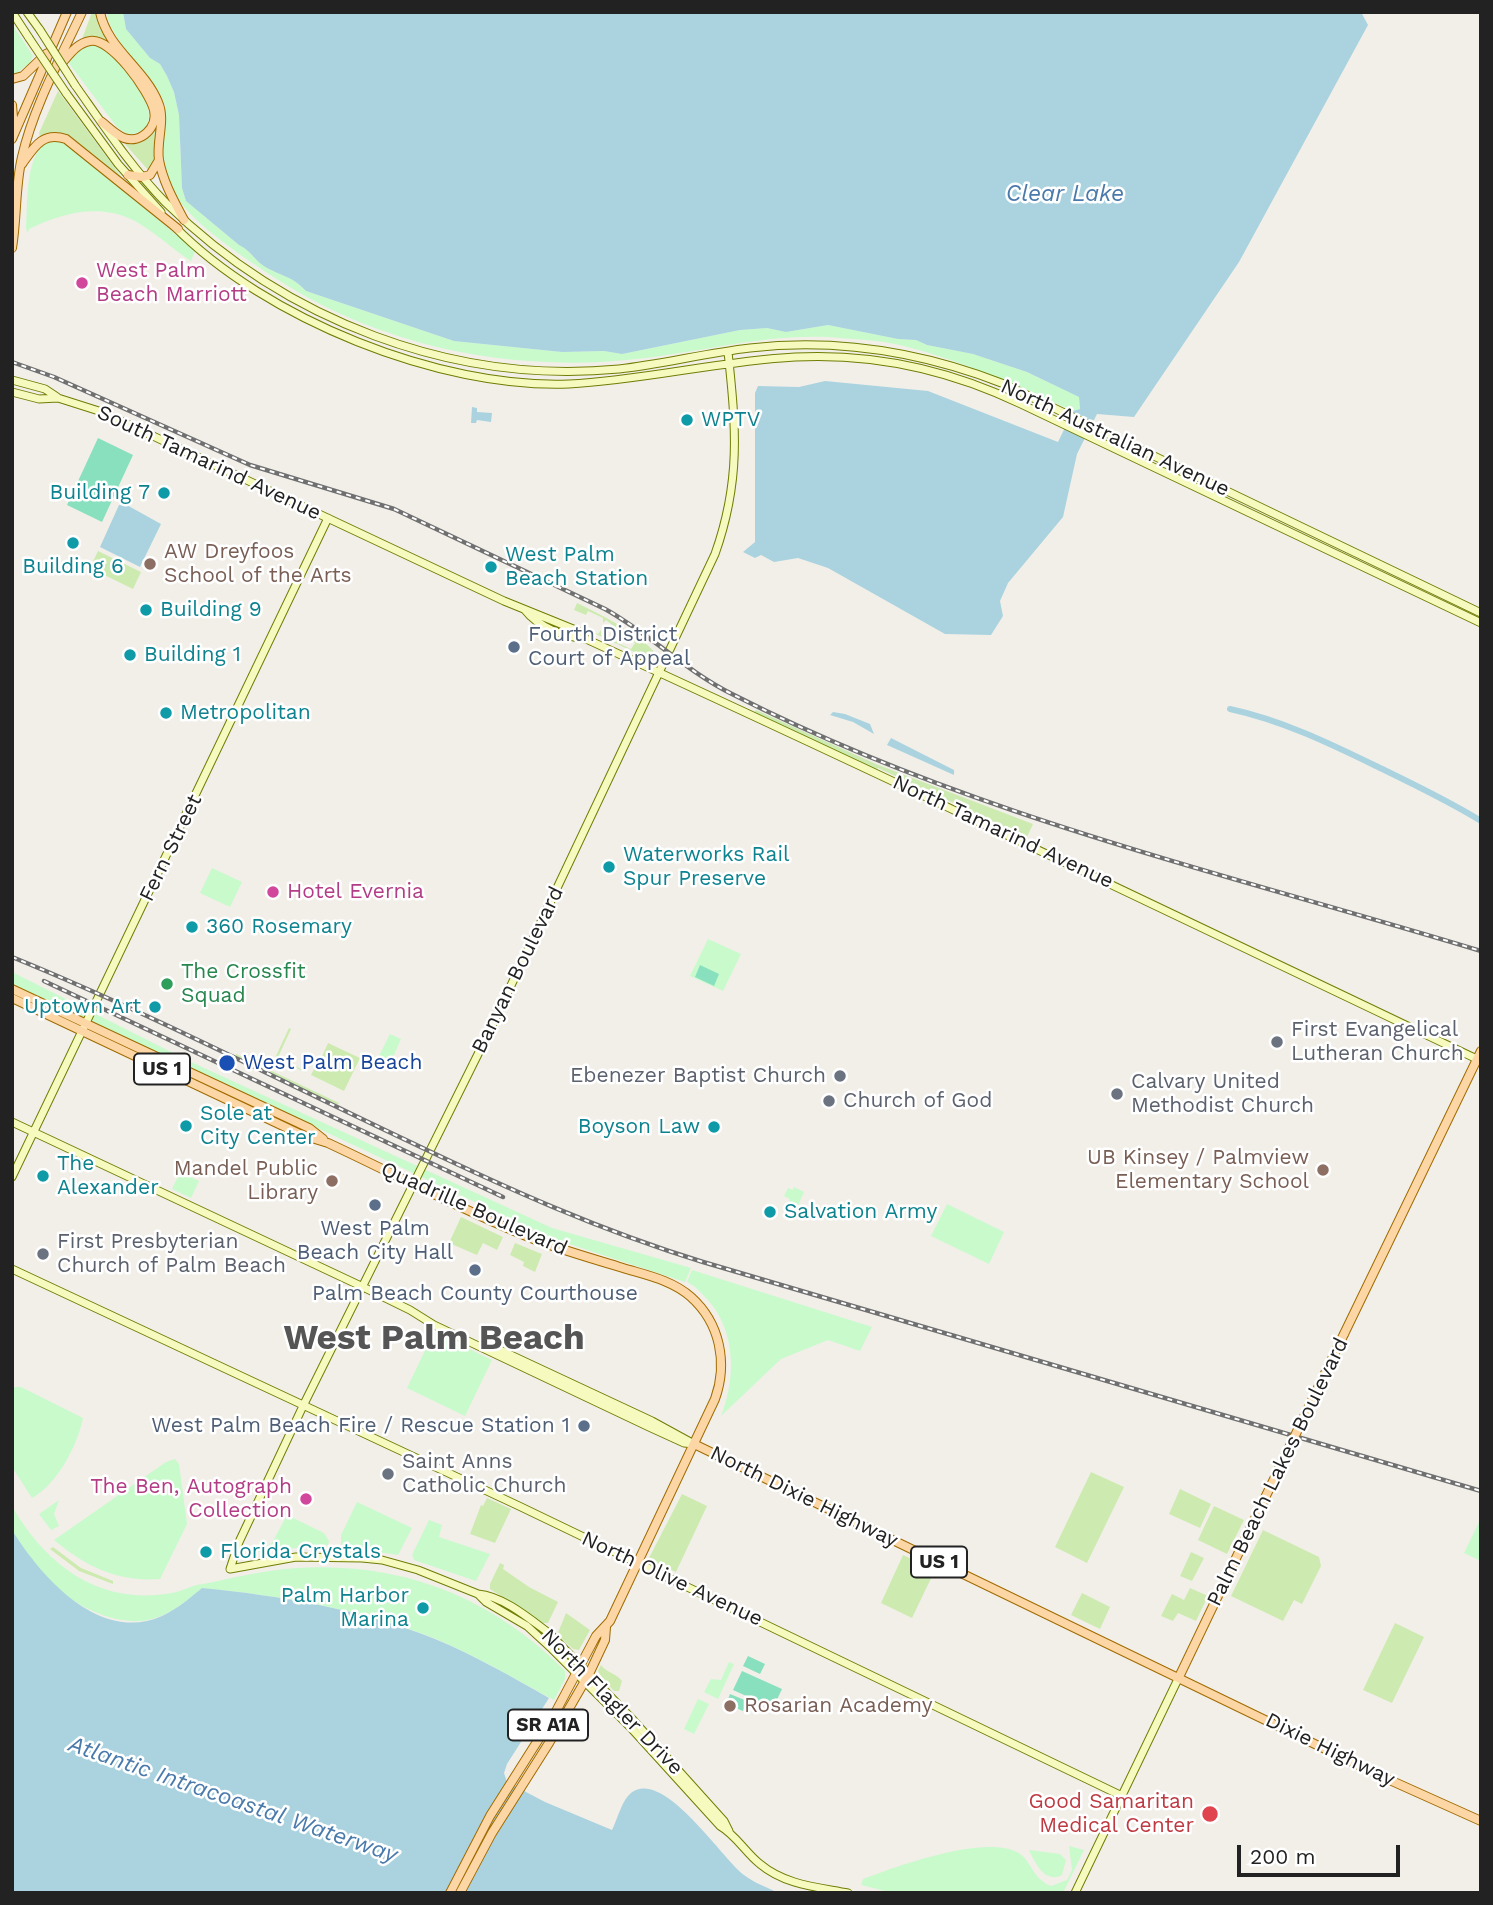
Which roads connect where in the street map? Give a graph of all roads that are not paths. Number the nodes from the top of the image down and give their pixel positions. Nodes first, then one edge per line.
1 (12, 12) edge
2 (27, 12) edge
3 (67, 12) edge
4 (82, 12) edge
5 (100, 12) edge
6 (50, 50) junction
7 (54, 72) junction
8 (12, 79) edge
9 (12, 105) edge
10 (102, 122) junction
11 (13, 137) edge
12 (159, 160) junction
13 (20, 166) junction
14 (128, 175) junction
15 (142, 177) junction
16 (184, 220) junction
17 (177, 229) junction
18 (13, 232) edge
19 (12, 248) edge
20 (728, 352) junction
21 (729, 364) junction
22 (570, 371) junction
23 (12, 380) edge
24 (569, 384) junction
25 (1004, 384) junction
26 (12, 392) edge
27 (1001, 394) junction
28 (58, 398) junction
29 (328, 518) junction
30 (525, 610) junction
31 (1481, 613) edge
32 (1481, 623) edge
33 (551, 629) junction
34 (573, 629) junction
35 (586, 639) junction
36 (660, 673) junction
37 (12, 989) edge
38 (12, 998) edge
39 (86, 1022) junction
40 (82, 1031) junction
41 (1480, 1057) edge
42 (12, 1122) edge
43 (34, 1132) junction
44 (328, 1143) junction
45 (12, 1177) edge
46 (414, 1183) junction
47 (12, 1269) edge
48 (363, 1287) junction
49 (303, 1406) junction
50 (694, 1444) junction
51 (636, 1562) junction
52 (230, 1569) joint
53 (606, 1627) junction
54 (579, 1670) junction
55 (586, 1677) junction
56 (1180, 1677) junction
57 (520, 1778) junction
58 (1122, 1796) junction
59 (1481, 1821) edge
60 (450, 1893) edge
61 (460, 1893) edge
62 (849, 1893) edge
63 (1075, 1893) edge

1 - 14 street, North Australian Avenue, bridge
2 - 10 street, North Australian Avenue, bridge
3 - 6 main road
4 - 7 main road
5 - 12 main road
6 - 8 main road
6 - 11 main road
7 - 10 main road
7 - 13 main road
9 - 11 main road
10 - 15 street, North Australian Avenue
12 - 15 main road
12 - 16 main road
13 - 17 main road
13 - 18 main road
14 - 15 main road
14 - 17 street, North Australian Avenue
15 - 16 street, North Australian Avenue
16 - 22 street, North Australian Avenue
17 - 24 street, North Australian Avenue
18 - 19 main road
20 - 21 street, Banyan Boulevard
20 - 22 street, North Australian Avenue
20 - 25 street, North Australian Avenue
21 - 24 street, North Australian Avenue
21 - 27 street, North Australian Avenue
21 - 36 street, Banyan Boulevard
22 - 24 street
23 - 28 street, South Tamarind Avenue
25 - 27 street
25 - 31 street, North Australian Avenue
26 - 28 street, South Tamarind Avenue
27 - 32 street, North Australian Avenue
28 - 29 street, South Tamarind Avenue
29 - 30 street, South Tamarind Avenue
29 - 39 street, Fern Street
30 - 33 street, North Tamarind Avenue
30 - 34 street, South Tamarind Avenue
33 - 34 street
33 - 35 street, North Tamarind Avenue
34 - 35 street, South Tamarind Avenue
35 - 36 street, North Tamarind Avenue
36 - 41 street, North Tamarind Avenue
36 - 46 street, Banyan Boulevard
37 - 39 main road, Quadrille Boulevard / US 1
38 - 40 main road, Quadrille Boulevard / US 1
39 - 40 street, Fern Street
39 - 44 main road, Quadrille Boulevard / US 1
40 - 43 street, Fern Street
40 - 44 main road, Quadrille Boulevard / US 1
41 - 56 main road, Palm Beach Lakes Boulevard, bridge
42 - 43 street, North Dixie Highway
43 - 45 street, Fern Street
43 - 48 street, North Dixie Highway
44 - 46 main road, Quadrille Boulevard / US 1
46 - 48 street, Banyan Boulevard
46 - 50 main road, Quadrille Boulevard / US 1
47 - 49 street, North Olive Avenue
48 - 49 street, Banyan Boulevard
48 - 50 street, North Dixie Highway
49 - 51 street, North Olive Avenue
49 - 52 street, Banyan Boulevard
50 - 51 main road, SR A1A
50 - 56 main road, North Dixie Highway / US 1
51 - 53 main road, SR A1A
51 - 58 street, North Olive Avenue
52 - 54 street, North Flagler Drive
53 - 54 main road, SR A1A
53 - 55 main road, SR A1A
54 - 55 street, North Flagler Drive
54 - 57 main road, SR A1A
55 - 57 main road, SR A1A
55 - 62 street, North Flagler Drive
56 - 58 street, Palm Beach Lakes Boulevard
56 - 59 main road, Dixie Highway / US 1
57 - 60 main road, SR A1A
57 - 61 main road, SR A1A
58 - 63 street, Palm Beach Lakes Boulevard

